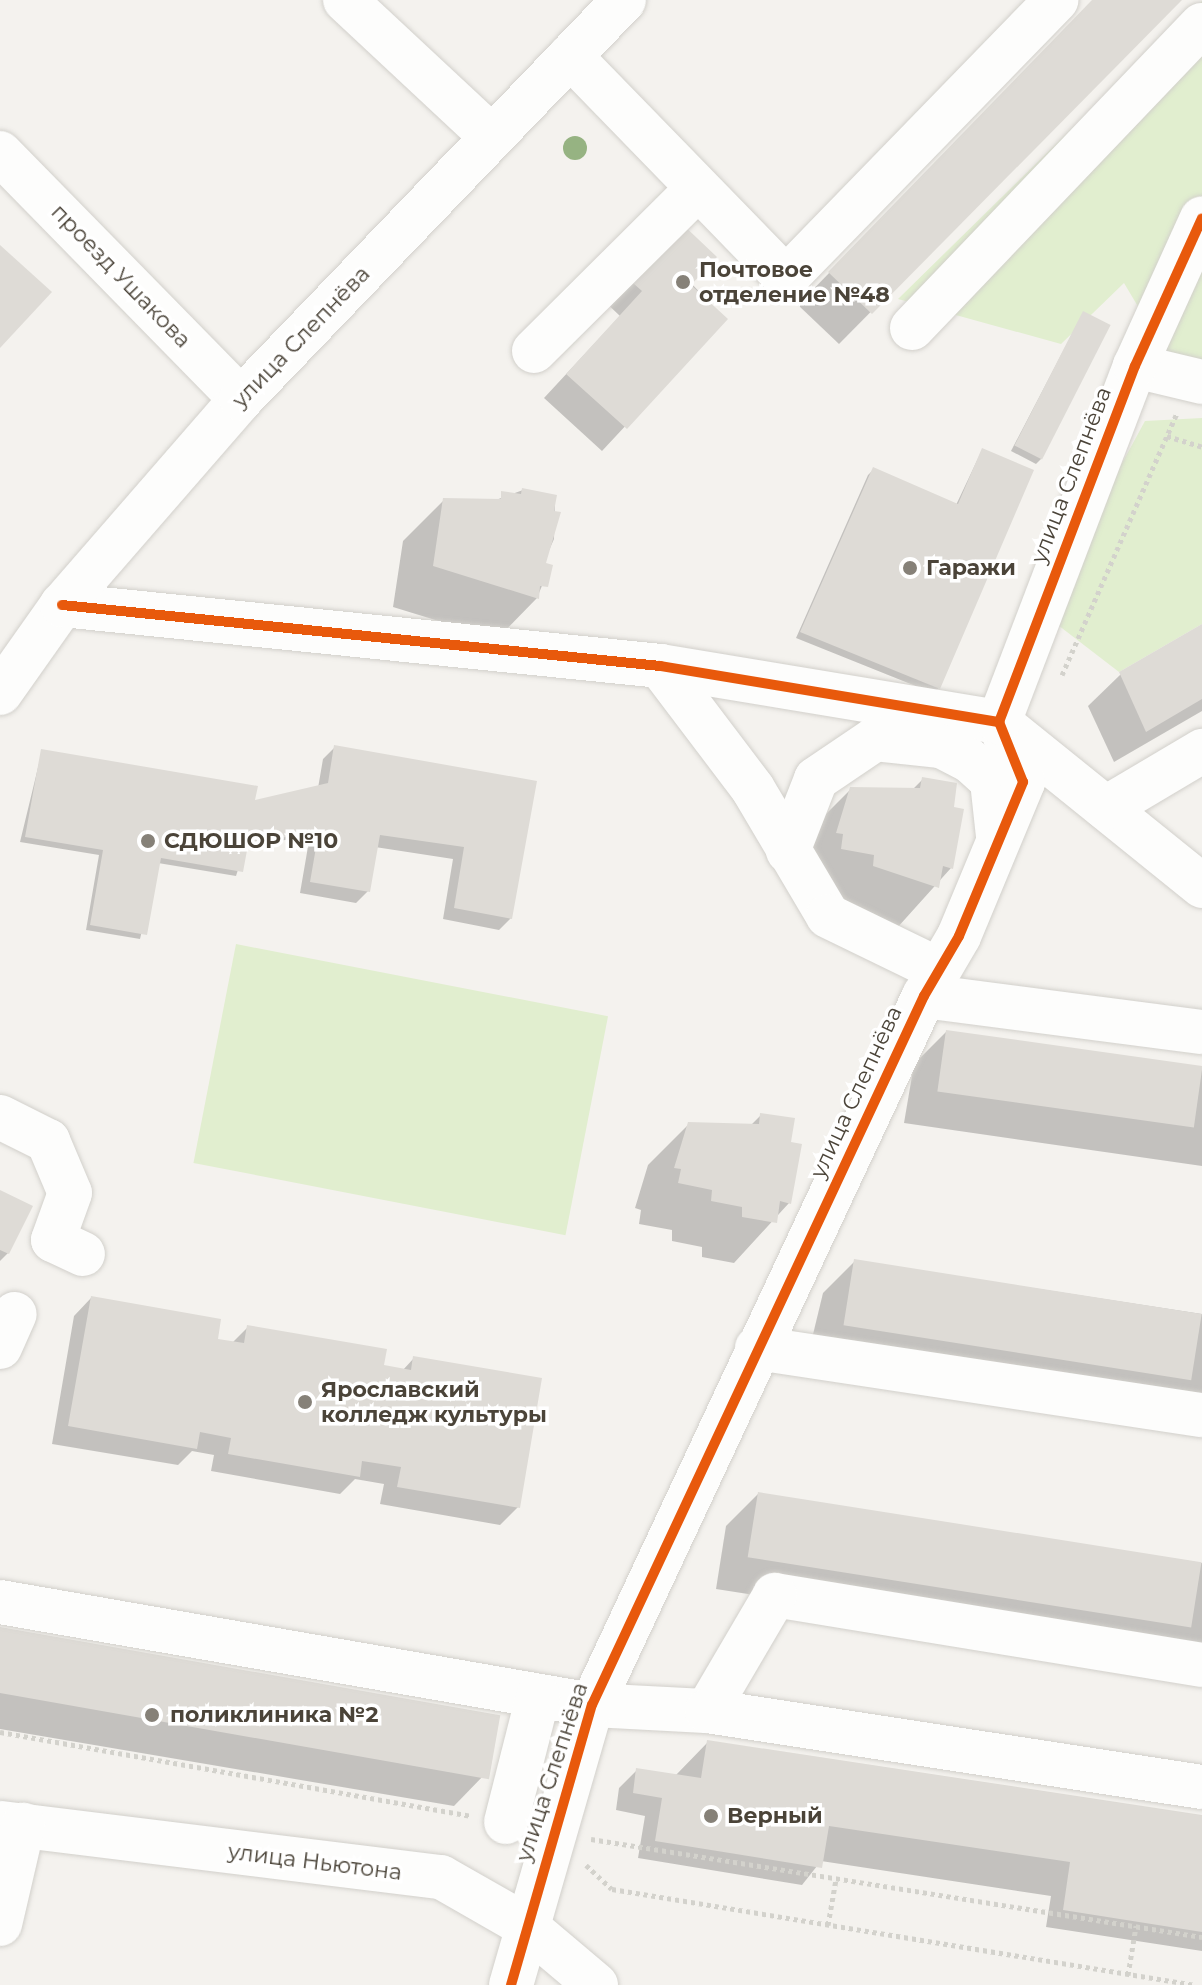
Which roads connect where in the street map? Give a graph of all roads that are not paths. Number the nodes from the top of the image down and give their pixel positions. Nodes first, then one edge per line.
1 (345, 0) edge
2 (624, 0) edge
3 (1056, 0) edge
4 (1202, 25) edge
5 (570, 56) junction
6 (492, 137) junction
7 (0, 153) edge
8 (697, 189) junction
9 (1202, 218) edge
10 (912, 328) dead end
11 (534, 351) dead end
12 (1135, 366) junction
13 (1197, 381) edge
14 (241, 399) junction
15 (62, 605) junction
16 (660, 666) junction
17 (0, 693) edge
18 (999, 722) junction
19 (1202, 751) edge
20 (1106, 808) junction
21 (999, 841) junction
22 (788, 851) junction
23 (1202, 886) edge
24 (931, 983) junction
25 (1202, 1032) edge
26 (0, 1117) edge
27 (83, 1254) dead end
28 (757, 1348) junction
29 (1202, 1415) edge
30 (0, 1602) edge
31 (1202, 1665) edge
32 (538, 1696) junction
33 (592, 1705) junction
34 (707, 1711) junction
35 (1202, 1787) edge
36 (506, 1822) road end
37 (11, 1824) edge
38 (0, 1924) edge
39 (525, 1925) junction
40 (511, 1985) edge
41 (596, 1985) edge

1 - 6 street
2 - 5 street, улица Слепнёва
3 - 8 street
4 - 10 street
5 - 6 street, улица Слепнёва
5 - 8 street
6 - 14 street, улица Слепнёва
7 - 14 street, проезд Ушакова
8 - 11 street
9 - 12 street, улица Слепнёва
12 - 13 street
12 - 18 street, улица Слепнёва
14 - 15 street, улица Слепнёва
15 - 16 street
15 - 17 street, улица Слепнёва
16 - 18 street
16 - 22 street
18 - 20 street
18 - 21 street, улица Слепнёва
19 - 20 street
20 - 23 street
21 - 22 street
21 - 24 street, улица Слепнёва
22 - 24 street
24 - 25 street
24 - 28 street, улица Слепнёва
26 - 27 street
28 - 29 street
28 - 33 street, улица Слепнёва
30 - 32 street
31 - 34 street
32 - 33 street
32 - 36 street
33 - 34 street
33 - 39 street, улица Слепнёва
34 - 35 street
37 - 38 street
37 - 39 street, улица Ньютона
39 - 40 street, улица Слепнёва
39 - 41 street, улица Ньютона

